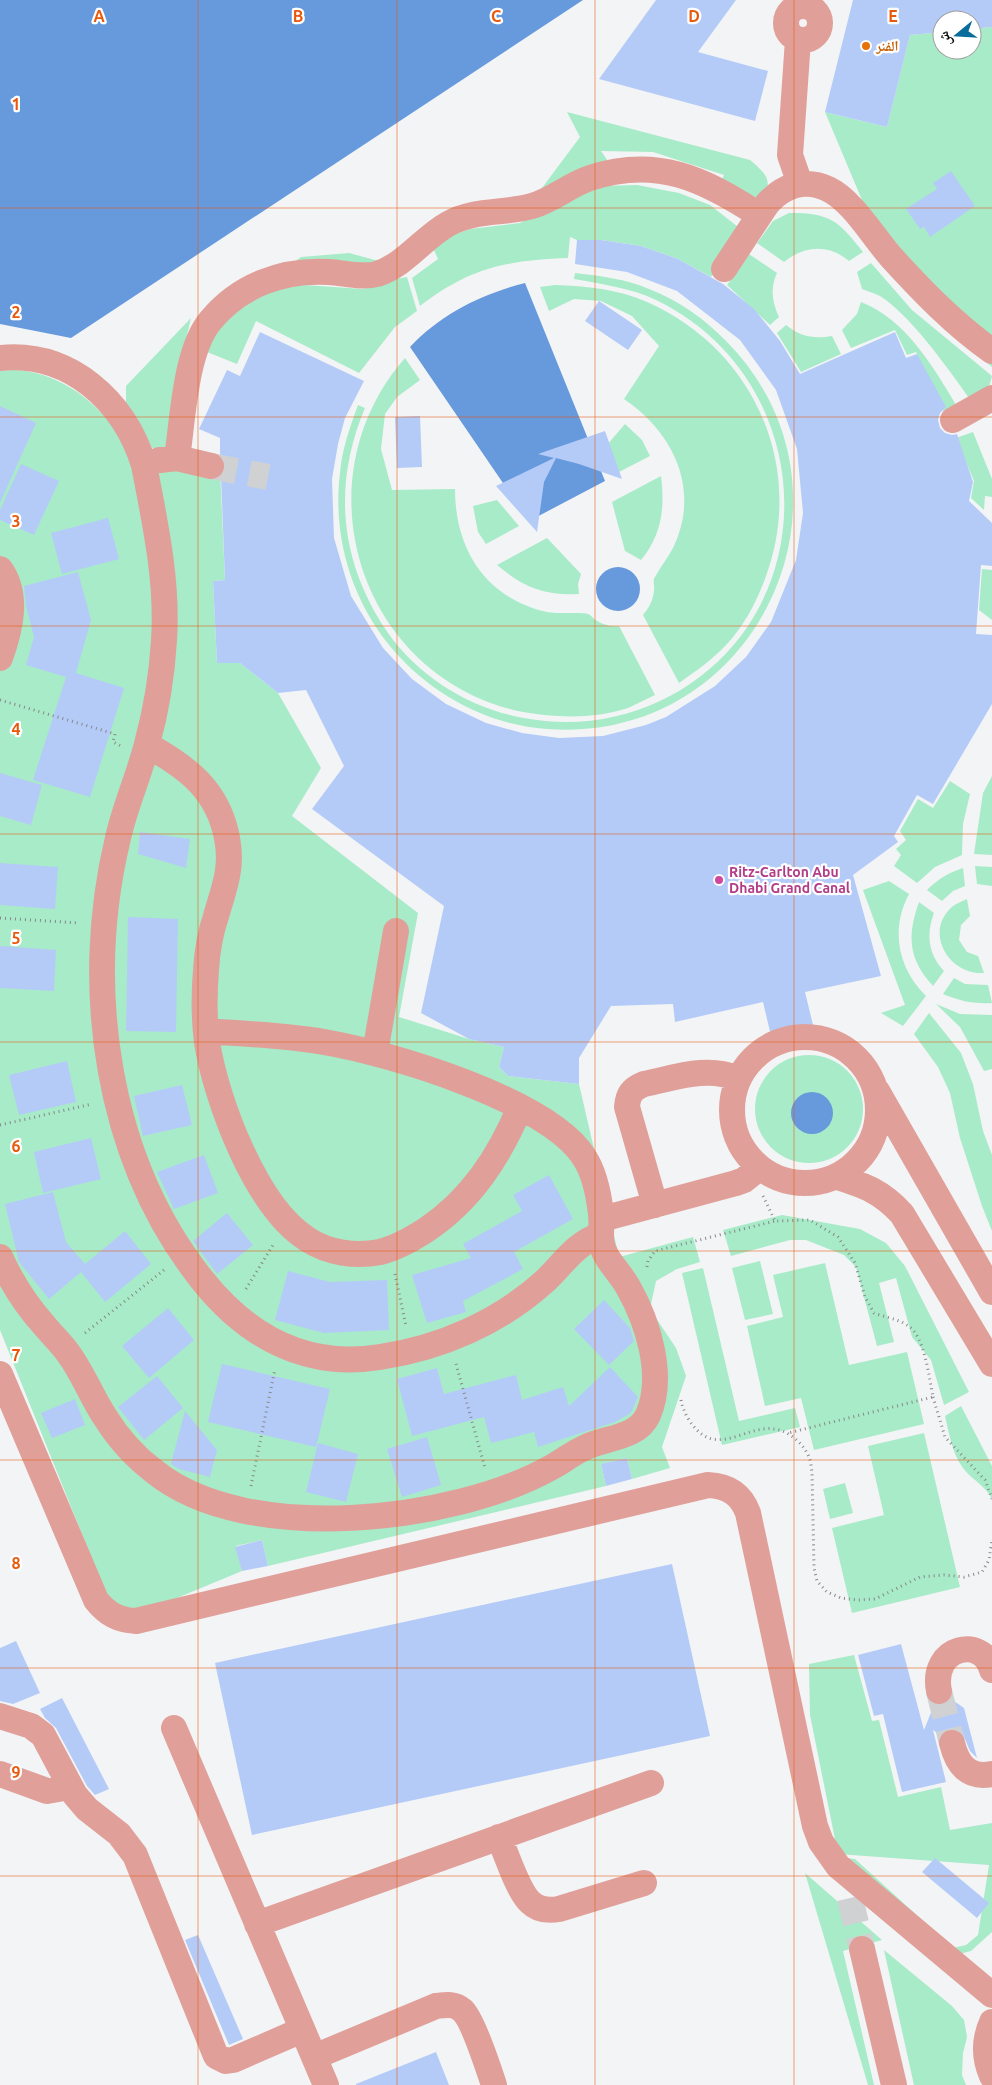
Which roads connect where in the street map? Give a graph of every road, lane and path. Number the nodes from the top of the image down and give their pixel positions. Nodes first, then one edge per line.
1 (809, 3) edge
2 (800, 184) junction
3 (759, 215) junction
4 (724, 269) dead end
5 (992, 351) edge
6 (0, 358) edge
7 (992, 398) edge
8 (953, 420) dead end
9 (178, 458) junction
10 (144, 465) junction
11 (211, 466) tunnel mouth
12 (0, 570) edge
13 (0, 658) edge
14 (0, 700) edge
15 (146, 750) junction
16 (0, 918) edge
17 (104, 924) junction
18 (396, 931) dead end
19 (206, 1031) junction
20 (375, 1053) junction
21 (738, 1079) junction
22 (874, 1086) junction
23 (116, 1098) junction
24 (520, 1108) junction
25 (0, 1125) edge
26 (756, 1171) junction
27 (836, 1176) junction
28 (654, 1205) junction
29 (775, 1221) junction
30 (287, 1222) junction
31 (601, 1227) junction
32 (389, 1249) junction
33 (184, 1255) junction
34 (0, 1257) edge
35 (647, 1269) dead end
36 (992, 1292) edge
37 (231, 1312) junction
38 (449, 1339) junction
39 (280, 1345) junction
40 (65, 1349) junction
41 (411, 1351) junction
42 (992, 1364) edge
43 (0, 1374) edge
44 (680, 1394) dead end
45 (933, 1397) junction
46 (787, 1433) junction
47 (492, 1493) junction
48 (992, 1499) edge
49 (246, 1511) junction
50 (992, 1540) edge
51 (992, 1670) edge
52 (939, 1690) tunnel mouth
53 (0, 1716) edge
54 (174, 1728) dead end
55 (952, 1743) tunnel mouth
56 (0, 1774) edge
57 (992, 1774) edge
58 (651, 1783) dead end
59 (70, 1787) junction
60 (499, 1837) junction
61 (644, 1883) dead end
62 (257, 1924) junction
63 (862, 1949) tunnel mouth
64 (992, 1995) edge
65 (992, 2022) edge
66 (302, 2030) junction
67 (314, 2057) junction
68 (992, 2076) edge
69 (992, 2083) edge
70 (326, 2085) edge
71 (494, 2085) edge
72 (894, 2085) edge
73 (988, 2085) edge

1 - 2 lane
2 - 3 lane
2 - 5 lane
3 - 4 lane
3 - 9 lane
6 - 10 lane
7 - 8 lane
9 - 10 lane
9 - 11 lane
10 - 15 lane
12 - 13 lane
14 - 15 path
15 - 17 lane
15 - 19 lane
16 - 17 path
17 - 23 lane
18 - 20 lane
19 - 20 lane
19 - 30 lane
20 - 24 lane
21 - 22 lane
21 - 26 lane
21 - 28 lane
22 - 27 lane
22 - 36 lane
23 - 25 path
23 - 33 lane
24 - 31 lane
24 - 32 lane
26 - 27 lane
26 - 28 lane
26 - 29 path
27 - 42 lane
28 - 31 lane
29 - 35 path
29 - 45 path
30 - 32 lane
30 - 37 path
31 - 38 lane
31 - 47 lane
32 - 41 path
33 - 37 lane
33 - 40 path
34 - 40 lane
37 - 39 lane
38 - 41 lane
38 - 47 path
39 - 41 lane
39 - 49 path
40 - 49 lane
43 - 64 lane
44 - 46 path
45 - 46 path
45 - 48 path
46 - 50 path
47 - 49 lane
51 - 52 lane
53 - 59 lane
54 - 62 lane
55 - 57 lane
56 - 59 lane
58 - 60 lane
59 - 66 lane
60 - 61 lane
60 - 62 lane
62 - 66 lane
63 - 72 lane
65 - 68 lane
66 - 67 lane
67 - 70 lane
67 - 71 lane
69 - 73 lane

